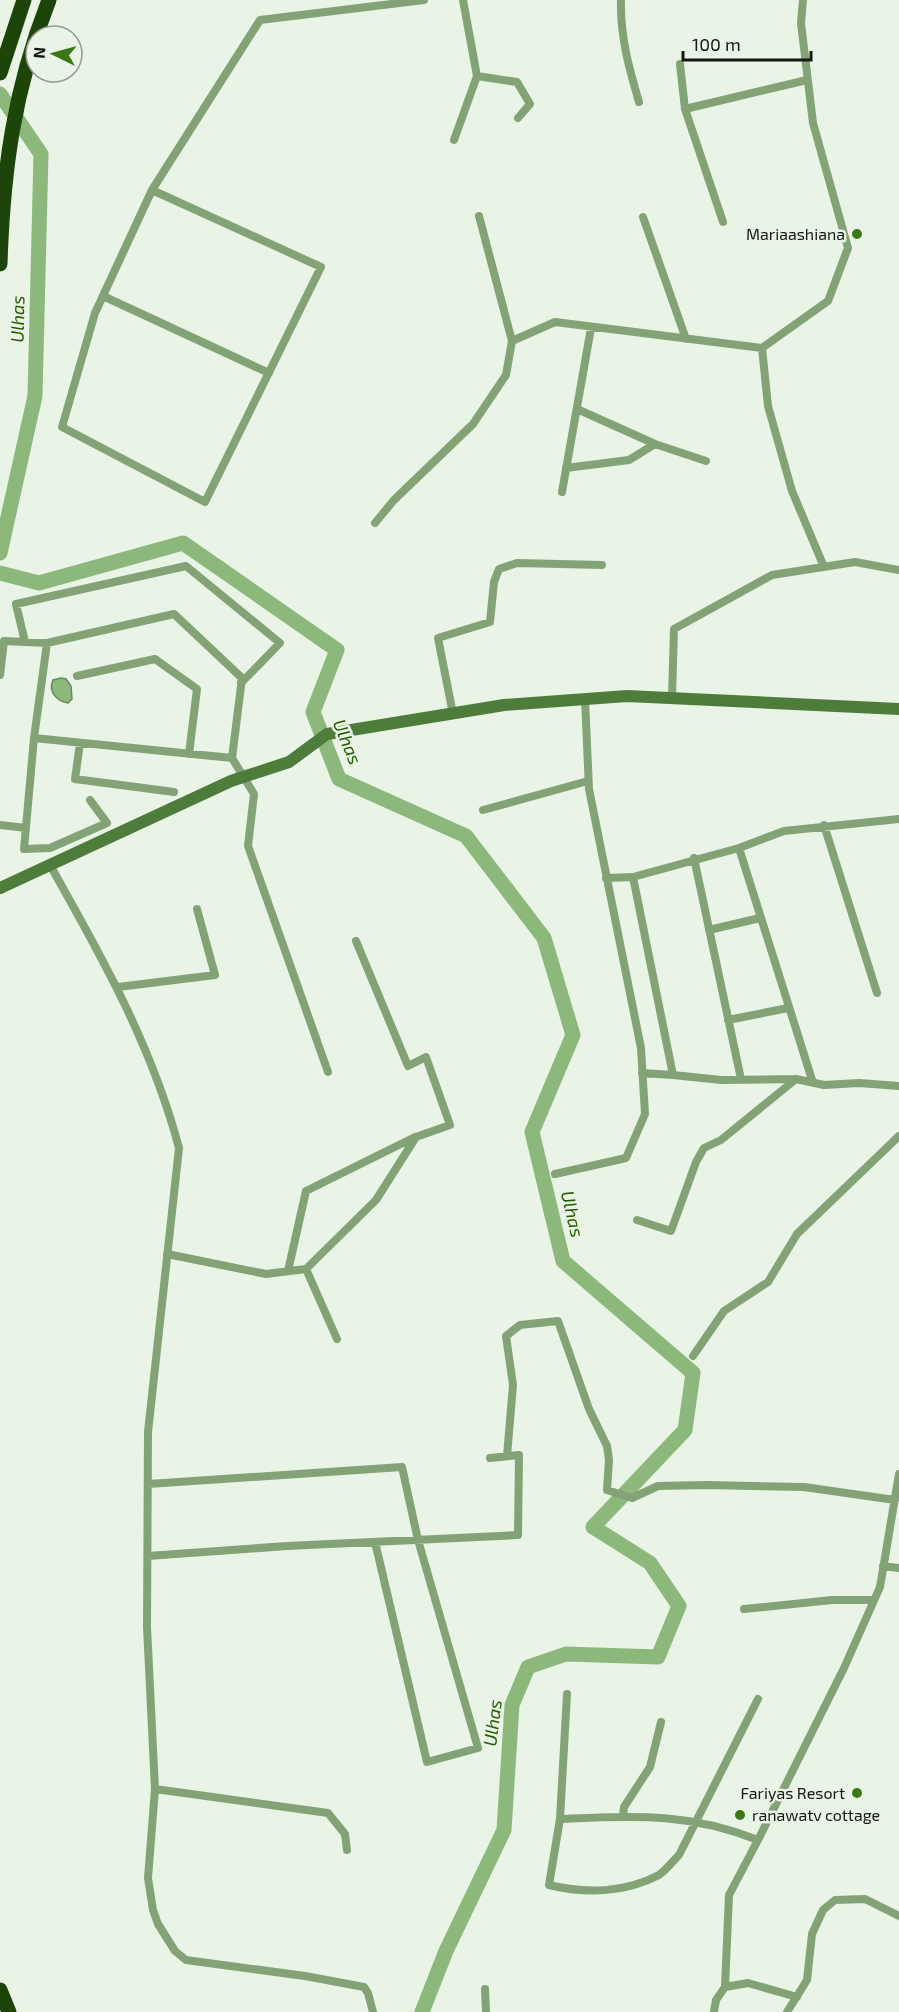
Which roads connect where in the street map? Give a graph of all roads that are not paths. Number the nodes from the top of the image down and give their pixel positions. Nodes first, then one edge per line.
1 (24, 0) edge
2 (49, 0) edge
3 (424, 0) edge
4 (463, 0) edge
5 (621, 0) edge
6 (803, 0) edge
7 (680, 64) dead end
8 (0, 73) edge
9 (477, 76) junction
10 (807, 80) junction
11 (639, 102) dead end
12 (685, 109) junction
13 (518, 118) dead end
14 (454, 140) dead end
15 (152, 190) junction
16 (479, 216) dead end
17 (644, 217) dead end
18 (723, 222) dead end
19 (0, 264) edge
20 (103, 296) junction
21 (591, 328) junction
22 (686, 339) junction
23 (512, 341) junction
24 (762, 348) junction
25 (269, 373) junction
26 (577, 409) junction
27 (655, 444) junction
28 (706, 461) dead end
29 (566, 468) junction
30 (562, 492) dead end
31 (375, 523) dead end
32 (602, 565) dead end
33 (824, 567) junction
34 (899, 570) edge
35 (25, 642) junction
36 (47, 643) junction
37 (0, 675) edge
38 (77, 676) dead end
39 (241, 684) junction
40 (672, 698) junction
41 (585, 699) junction
42 (899, 709) edge
43 (453, 714) junction
44 (34, 738) junction
45 (80, 743) junction
46 (189, 754) junction
47 (232, 758) junction
48 (246, 778) junction
49 (588, 781) junction
50 (174, 792) dead end
51 (90, 800) dead end
52 (483, 810) dead end
53 (899, 819) edge
54 (0, 825) edge
55 (824, 825) junction
56 (26, 828) junction
57 (739, 848) junction
58 (694, 858) junction
59 (50, 865) junction
60 (633, 876) junction
61 (606, 878) junction
62 (0, 888) edge
63 (198, 909) dead end
64 (760, 918) junction
65 (710, 930) junction
66 (356, 941) dead end
67 (118, 987) junction
68 (877, 993) dead end
69 (788, 1008) junction
70 (728, 1020) junction
71 (328, 1072) dead end
72 (642, 1073) junction
73 (673, 1075) junction
74 (796, 1079) junction
75 (741, 1080) junction
76 (813, 1083) junction
77 (899, 1086) edge
78 (899, 1136) edge
79 (416, 1137) junction
80 (555, 1174) dead end
81 (637, 1220) dead end
82 (167, 1254) junction
83 (306, 1269) junction
84 (288, 1271) junction
85 (337, 1339) dead end
86 (693, 1356) dead end
87 (507, 1456) junction
88 (490, 1458) dead end
89 (899, 1474) edge
90 (148, 1484) junction
91 (895, 1500) junction
92 (418, 1540) junction
93 (375, 1542) junction
94 (148, 1556) junction
95 (883, 1566) junction
96 (899, 1568) edge
97 (874, 1600) junction
98 (744, 1609) dead end
99 (567, 1694) dead end
100 (758, 1699) dead end
101 (661, 1722) dead end
102 (155, 1789) junction
103 (623, 1816) junction
104 (560, 1819) junction
105 (696, 1820) junction
106 (758, 1840) junction
107 (347, 1850) dead end
108 (899, 1916) edge
109 (725, 1987) junction
110 (485, 1989) dead end
111 (0, 1990) edge
112 (797, 1997) junction
113 (9, 2012) edge
114 (373, 2012) edge
115 (486, 2012) edge
116 (714, 2012) edge
117 (787, 2012) edge

1 - 8 highway
2 - 19 highway
3 - 15 street
4 - 9 street
5 - 11 street
6 - 10 street
7 - 12 street
9 - 13 street
9 - 14 street
10 - 12 street
10 - 24 street
12 - 18 street
15 - 20 street
15 - 25 street
16 - 23 street
17 - 22 street
20 - 25 street
20 - 25 street
21 - 22 street
21 - 23 street
21 - 26 street
22 - 24 street
23 - 31 street
24 - 33 street
26 - 27 street
26 - 29 street
27 - 28 street
27 - 29 street
29 - 30 street
32 - 43 street
33 - 34 street
33 - 40 street
35 - 36 street
35 - 37 street
35 - 39 street
36 - 39 street
36 - 44 street
38 - 46 street
39 - 47 street
40 - 41 street
40 - 42 street
41 - 43 street
41 - 49 street
43 - 48 street
44 - 45 street
44 - 56 street
45 - 46 street
45 - 50 street
46 - 47 street
47 - 48 street
48 - 59 street
48 - 71 street
49 - 52 street
49 - 61 street
51 - 56 street
53 - 55 street
54 - 56 street
55 - 57 street
55 - 68 street
57 - 58 street
57 - 64 street
58 - 60 street
58 - 65 street
59 - 62 street
59 - 67 street
60 - 61 street
60 - 73 street
61 - 72 street
63 - 67 street
64 - 65 street
64 - 69 street
65 - 70 street
66 - 79 street
67 - 82 street
69 - 70 street
69 - 76 street
70 - 75 street
72 - 73 street
72 - 80 street
73 - 75 street
74 - 75 street
74 - 76 street
74 - 81 street
76 - 77 street
78 - 86 street
79 - 83 street
79 - 84 street
82 - 84 street
82 - 90 street
83 - 84 street
83 - 85 street
87 - 88 street
87 - 91 street
87 - 92 street
89 - 91 street
90 - 92 street
90 - 94 street
91 - 95 street
92 - 93 street
92 - 93 street
93 - 94 street
94 - 102 street
95 - 96 street
95 - 97 street
97 - 98 street
97 - 106 street
99 - 104 street
100 - 105 street
101 - 103 street
102 - 107 street
102 - 114 street
103 - 104 street
103 - 105 street
104 - 105 street
105 - 106 street
106 - 109 street
108 - 112 street
109 - 112 street
109 - 116 street
110 - 115 street
111 - 113 highway
112 - 117 street

